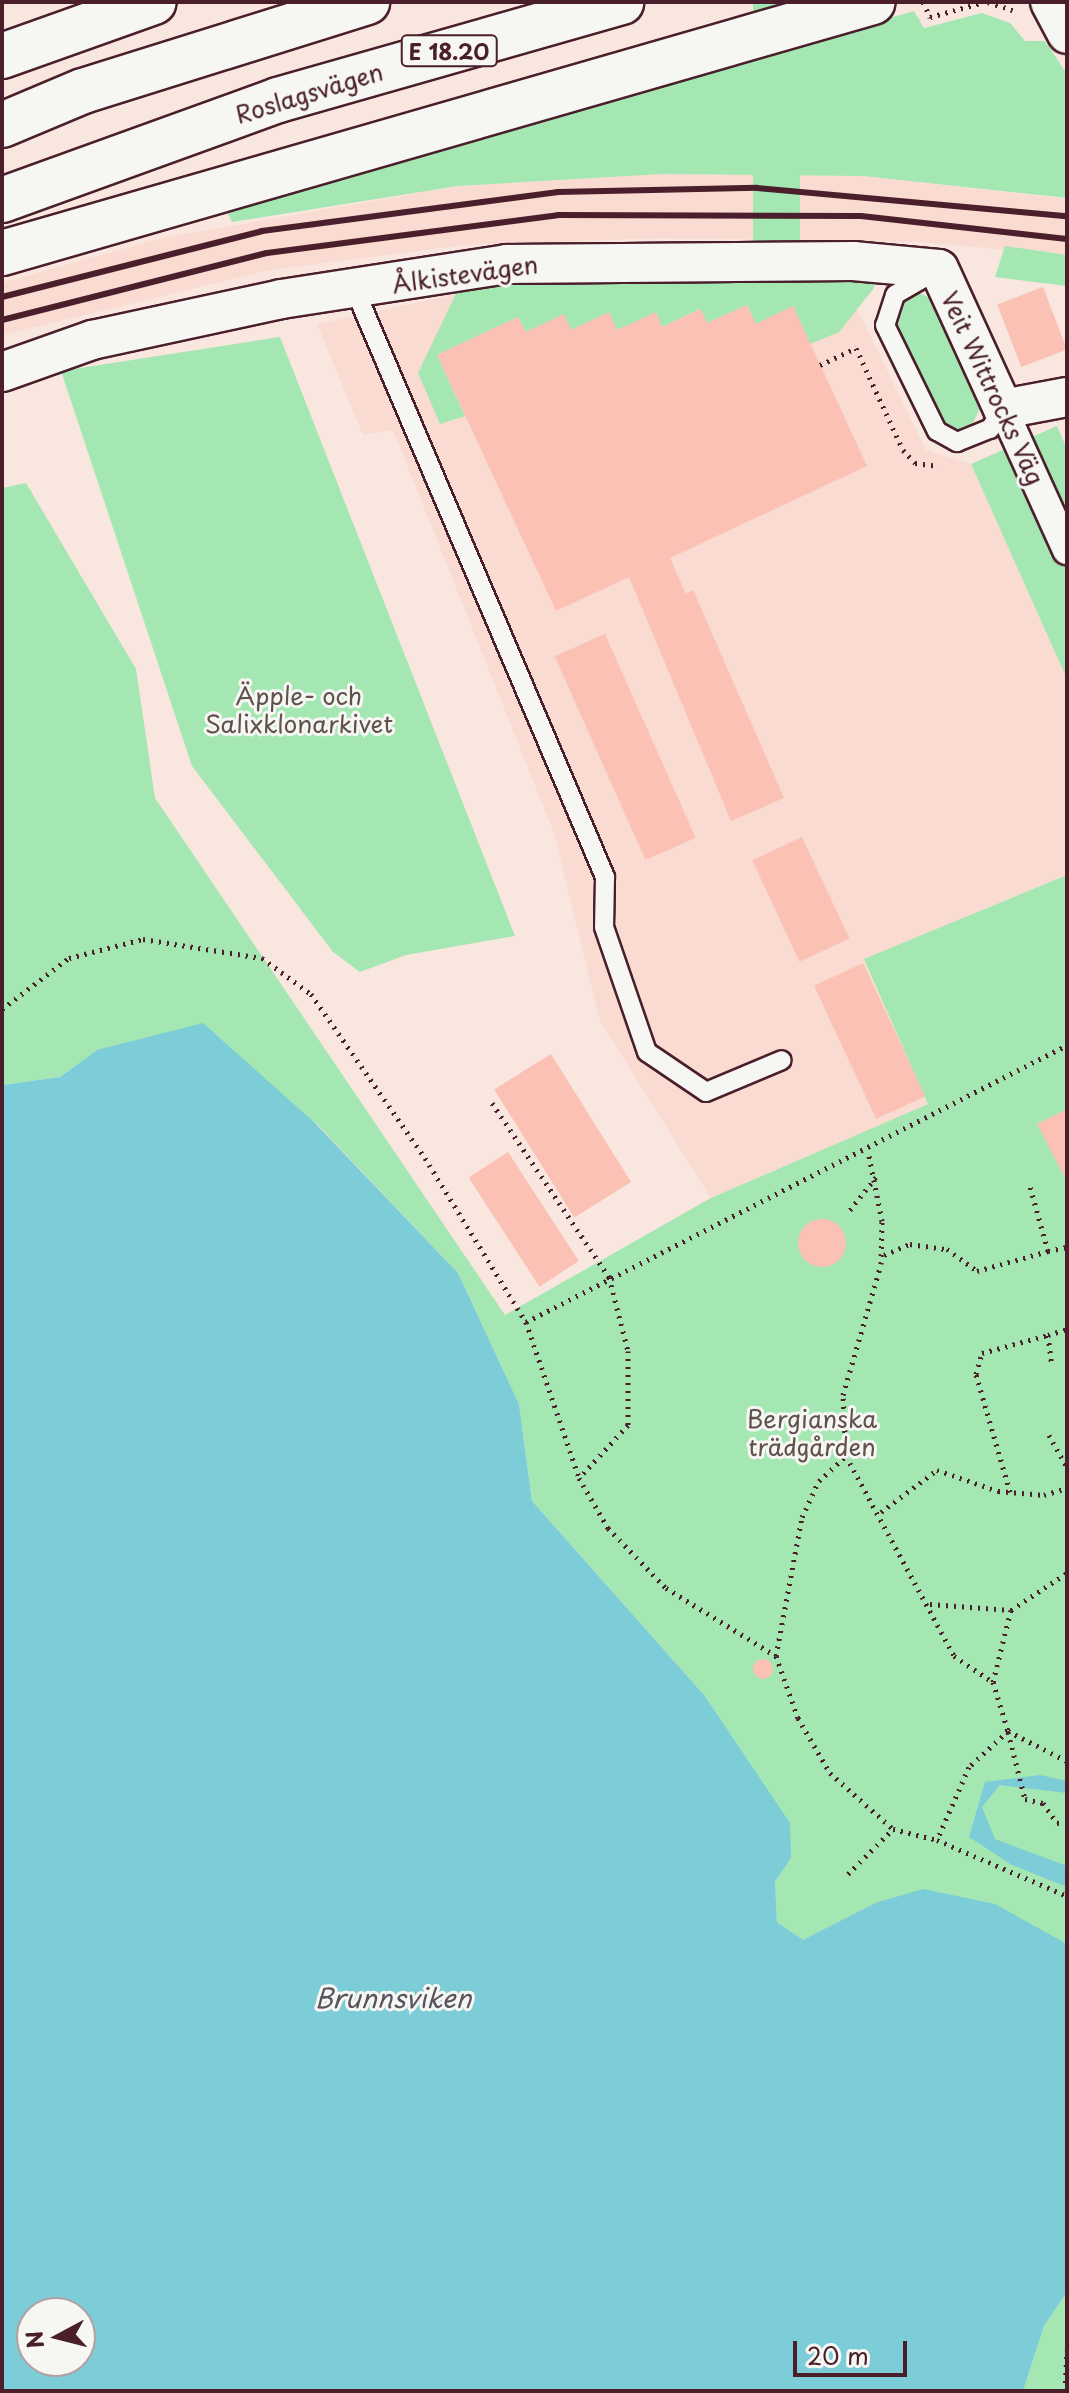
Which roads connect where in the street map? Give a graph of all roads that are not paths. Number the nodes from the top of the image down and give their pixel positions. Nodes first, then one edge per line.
1 (154, 2) edge
2 (367, 2) edge
3 (621, 2) edge
4 (873, 2) edge
5 (1050, 2) edge
6 (1067, 34) edge
7 (2, 56) edge
8 (2, 125) edge
9 (2, 200) edge
10 (2, 253) edge
11 (939, 269) junction
12 (355, 290) junction
13 (2, 372) edge
14 (1067, 397) edge
15 (1003, 409) junction
16 (1067, 550) edge
17 (782, 1060) dead end

1 - 7 main road
2 - 8 main road
3 - 9 main road, Roslagsvägen / E 18.20
4 - 10 main road
5 - 6 street
11 - 12 street, Ålkistevägen
11 - 15 street, Veit Wittrocks Väg
11 - 15 lane
12 - 13 street, Ålkistevägen
12 - 17 lane
14 - 15 street
15 - 16 street, Veit Wittrocks Väg

